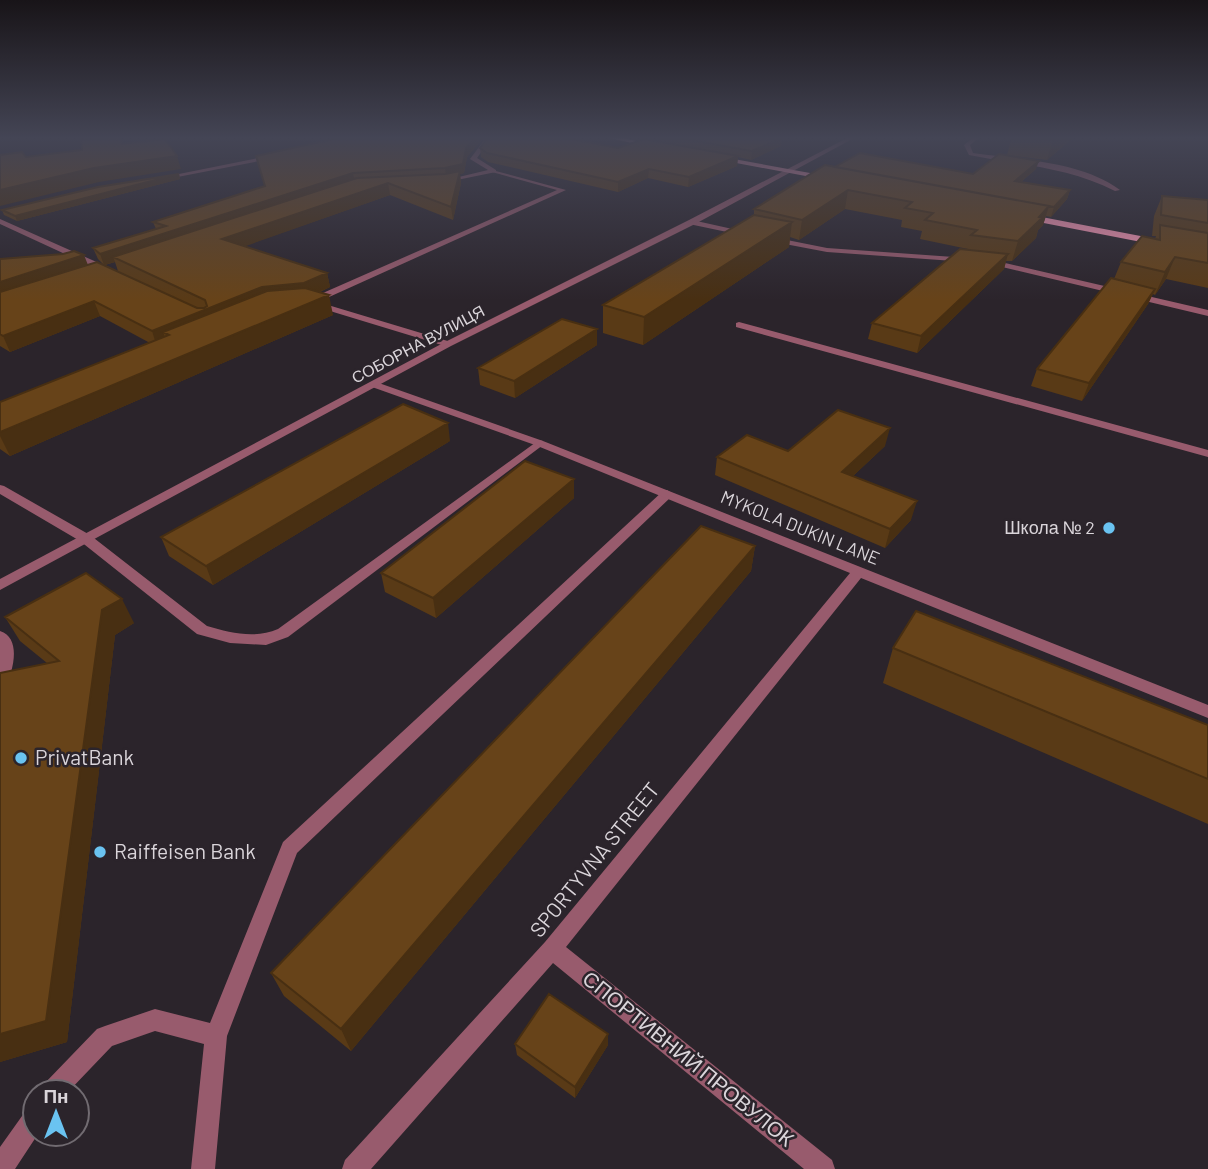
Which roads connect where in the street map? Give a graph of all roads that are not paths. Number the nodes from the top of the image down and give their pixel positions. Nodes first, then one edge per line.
1 (559, 192) edge
2 (748, 192) edge
3 (1007, 213) edge
4 (0, 221) edge
5 (692, 222) junction
6 (751, 235) edge
7 (763, 237) edge
8 (1208, 252) edge
9 (120, 266) edge
10 (107, 270) junction
11 (95, 274) edge
12 (119, 276) edge
13 (310, 302) junction
14 (296, 303) edge
15 (1208, 313) edge
16 (739, 325) dead end
17 (449, 344) junction
18 (376, 385) junction
19 (539, 443) junction
20 (1208, 454) edge
21 (0, 489) edge
22 (667, 494) junction
23 (85, 538) junction
24 (860, 570) junction
25 (0, 585) edge
26 (0, 636) edge
27 (0, 682) edge
28 (1208, 712) edge
29 (552, 949) junction
30 (216, 1036) junction
31 (65, 1078) edge
32 (21, 1138) edge
33 (0, 1169) edge
34 (203, 1169) edge
35 (354, 1169) edge
36 (823, 1169) edge

1 - 13 street
2 - 5 street, СОБОРНА ВУЛИЦЯ
3 - 8 main road
4 - 10 street
5 - 6 street
5 - 17 street, СОБОРНА ВУЛИЦЯ
7 - 15 street
9 - 10 street
10 - 11 street
10 - 12 street
13 - 14 street
13 - 17 street
16 - 20 street
17 - 18 street, СОБОРНА ВУЛИЦЯ
18 - 19 street, MYKOLA DUKIN LANE
18 - 23 street, СОБОРНА ВУЛИЦЯ
19 - 22 street, MYKOLA DUKIN LANE
19 - 23 street
21 - 23 street
22 - 24 street, MYKOLA DUKIN LANE
22 - 30 street
23 - 25 street, СОБОРНА ВУЛИЦЯ
24 - 28 street, MYKOLA DUKIN LANE
24 - 29 street, SPORTYVNA STREET
26 - 27 street
29 - 35 street, SPORTYVNA STREET
29 - 36 street, СПОРТИВНИЙ ПРОВУЛОК
30 - 31 street
30 - 34 street
32 - 33 street

